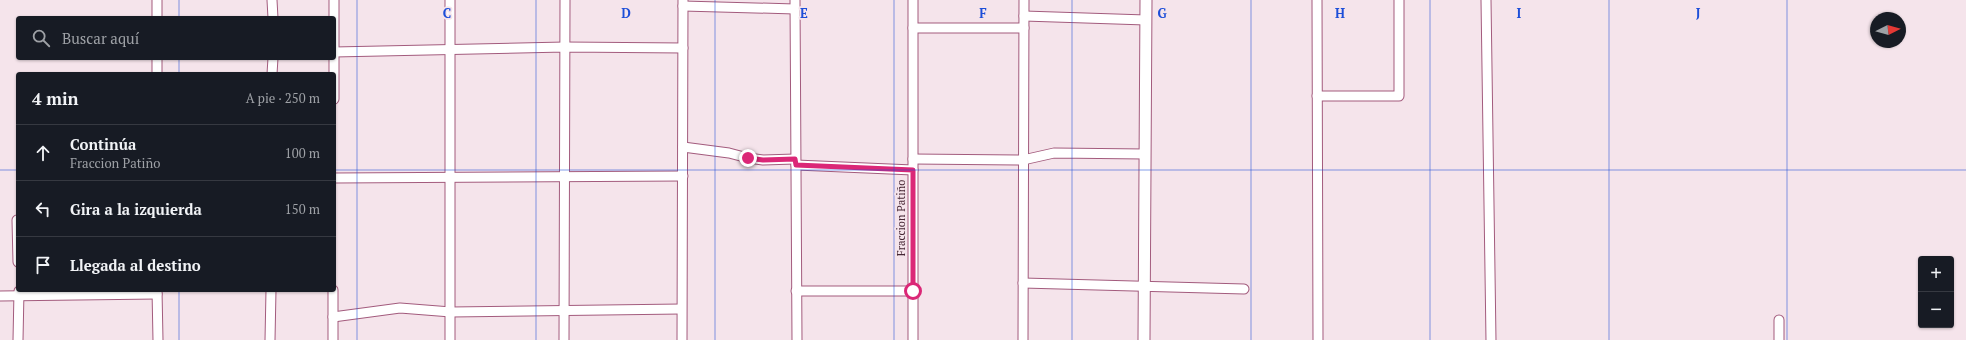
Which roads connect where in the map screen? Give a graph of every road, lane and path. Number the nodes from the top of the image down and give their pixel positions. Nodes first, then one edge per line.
1 (156, 0) edge
2 (272, 0) edge
3 (334, 0) edge
4 (450, 0) edge
5 (564, 0) edge
6 (913, 0) edge
7 (1024, 0) edge
8 (1146, 0) edge
9 (1317, 0) edge
10 (1398, 0) edge
11 (1486, 0) edge
12 (683, 3) edge
13 (795, 4) edge
14 (157, 16) edge
15 (272, 16) edge
16 (334, 16) edge
17 (1024, 16) junction
18 (1146, 20) junction
19 (913, 28) junction
20 (1024, 28) junction
21 (565, 47) junction
22 (683, 48) junction
23 (450, 49) junction
24 (336, 52) edge
25 (157, 60) edge
26 (273, 60) edge
27 (334, 60) edge
28 (157, 72) edge
29 (272, 72) edge
30 (334, 72) edge
31 (1317, 96) junction
32 (683, 147) junction
33 (1145, 154) junction
34 (913, 159) junction
35 (1023, 160) junction
36 (796, 162) junction
37 (913, 170) junction
38 (451, 176) junction
39 (683, 176) junction
40 (565, 177) junction
41 (336, 178) edge
42 (1023, 283) junction
43 (1144, 286) junction
44 (1244, 289) dead end
45 (796, 291) junction
46 (913, 291) junction
47 (157, 292) edge
48 (271, 292) edge
49 (333, 292) edge
50 (19, 293) edge
51 (0, 296) edge
52 (564, 309) junction
53 (681, 309) junction
54 (451, 312) junction
55 (333, 317) junction
56 (1779, 320) dead end
57 (18, 340) edge
58 (158, 340) edge
59 (270, 340) edge
60 (333, 340) edge
61 (450, 340) edge
62 (564, 340) edge
63 (682, 340) edge
64 (797, 340) edge
65 (913, 340) edge
66 (1023, 340) edge
67 (1144, 340) edge
68 (1318, 340) edge
69 (1491, 340) edge
70 (1779, 340) edge

1 - 14 street
2 - 15 street
3 - 16 street
4 - 23 street
5 - 21 street
6 - 19 street, Fraccion Patiño
7 - 17 street
8 - 18 street
9 - 31 street
10 - 31 street
11 - 69 street
12 - 13 street
12 - 22 street
13 - 36 street
17 - 18 street
17 - 20 street
18 - 33 street
19 - 20 street
19 - 34 street, Fraccion Patiño
20 - 35 street
21 - 22 street
21 - 23 street
21 - 40 street
22 - 32 street
23 - 24 street
23 - 38 street
25 - 28 street
26 - 29 street
27 - 30 street
31 - 68 street
32 - 36 street
32 - 39 street
33 - 35 street
33 - 43 street
34 - 35 street
34 - 37 street, Fraccion Patiño
35 - 42 street
36 - 37 street
36 - 45 street
37 - 46 street, Fraccion Patiño
38 - 40 street
38 - 41 street
38 - 54 street
39 - 40 street
39 - 53 street
40 - 52 street
42 - 43 street
42 - 66 street
43 - 44 street
43 - 67 street
45 - 46 street
45 - 64 street
46 - 65 street, Fraccion Patiño
47 - 50 street
47 - 58 street
48 - 59 street
49 - 55 street
50 - 51 street
50 - 57 street
52 - 53 street
52 - 54 street
52 - 62 street
53 - 63 street
54 - 55 street
54 - 61 street
55 - 60 street
56 - 70 street

